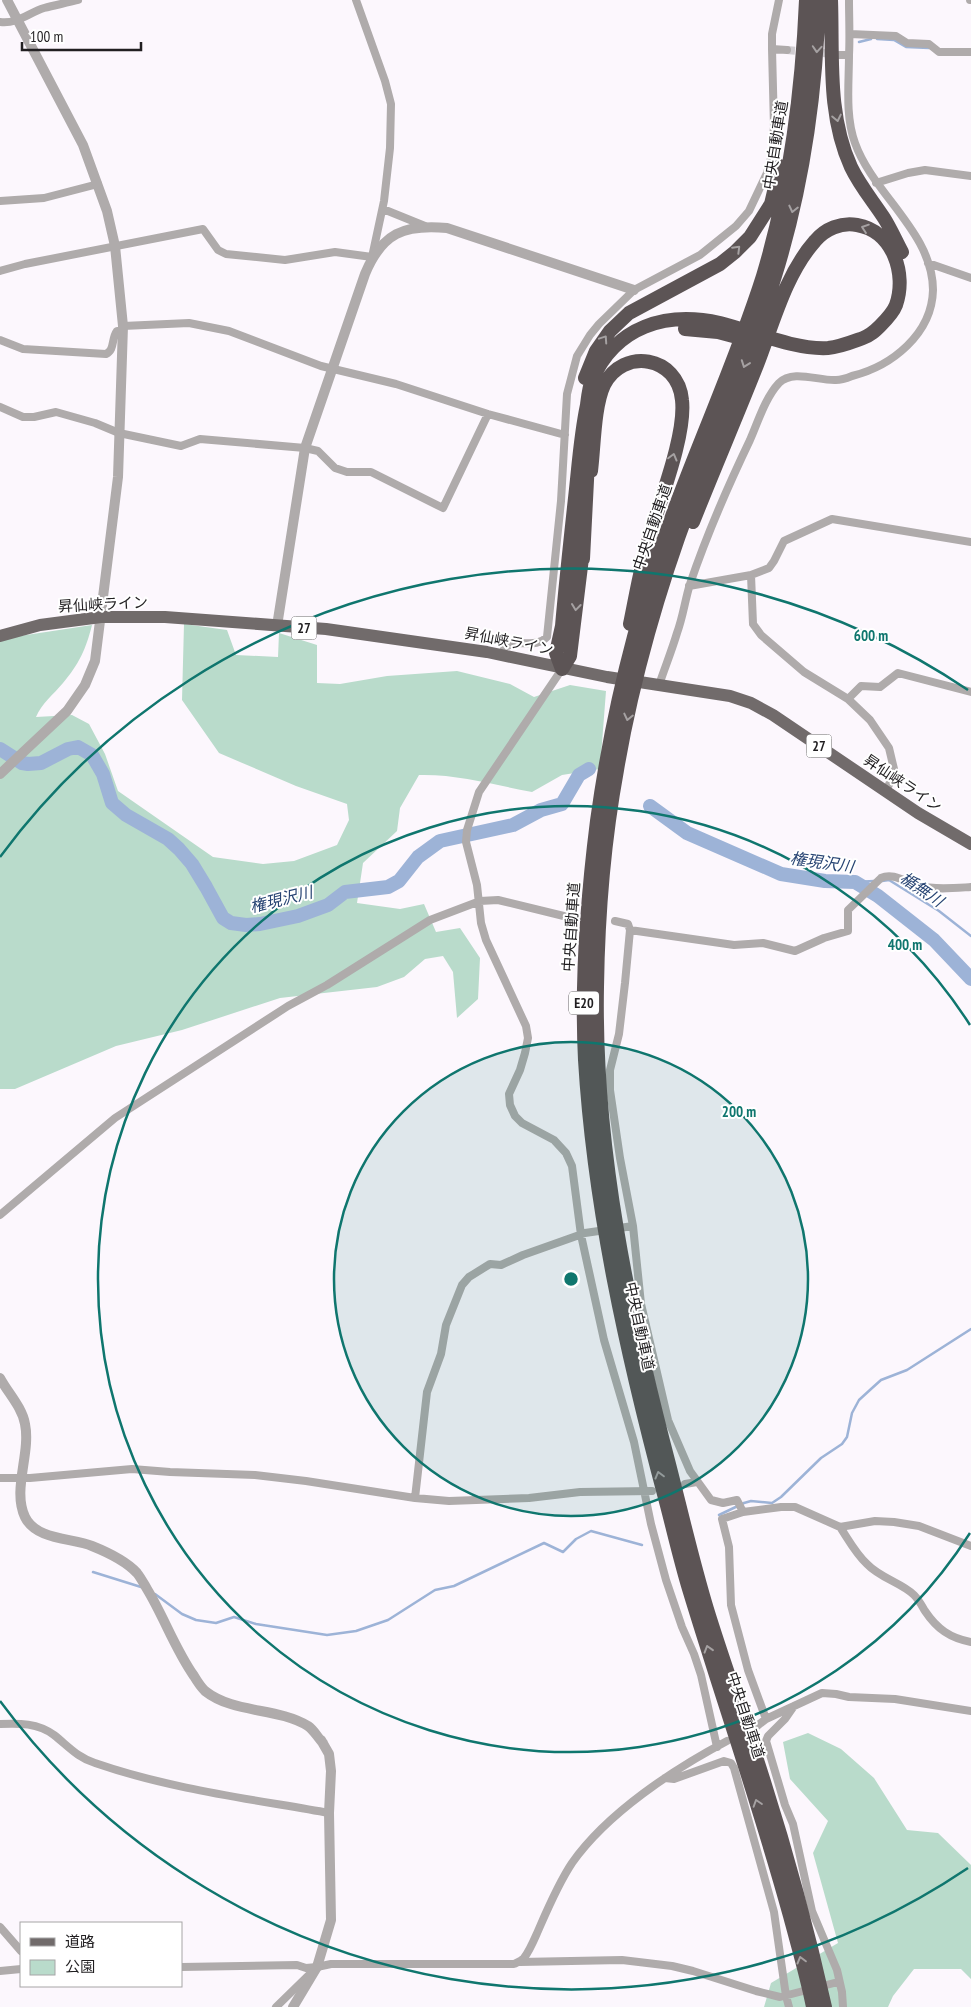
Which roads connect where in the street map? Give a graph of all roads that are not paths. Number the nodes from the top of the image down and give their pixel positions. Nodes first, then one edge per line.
1 (7, 0) edge
2 (78, 0) edge
3 (356, 0) edge
4 (779, 0) edge
5 (806, 0) edge
6 (819, 0) edge
7 (831, 0) edge
8 (849, 0) edge
9 (18, 21) junction
10 (0, 22) edge
11 (850, 34) junction
12 (772, 49) junction
13 (787, 50) tunnel mouth
14 (971, 52) edge
15 (839, 54) tunnel mouth
16 (849, 55) junction
17 (801, 86) junction
18 (971, 176) edge
19 (876, 183) junction
20 (98, 184) junction
21 (0, 200) edge
22 (383, 209) junction
23 (425, 226) junction
24 (115, 246) junction
25 (372, 257) junction
26 (928, 263) junction
27 (0, 271) edge
28 (971, 278) edge
29 (634, 290) junction
30 (123, 329) junction
31 (0, 340) edge
32 (780, 344) junction
33 (332, 368) junction
34 (0, 407) edge
35 (488, 414) junction
36 (119, 433) junction
37 (565, 435) junction
38 (305, 448) junction
39 (971, 542) edge
40 (576, 558) junction
41 (751, 575) junction
42 (689, 586) junction
43 (101, 617) junction
44 (277, 626) junction
45 (0, 636) edge
46 (648, 636) junction
47 (503, 655) junction
48 (562, 668) junction
49 (655, 684) junction
50 (971, 692) edge
51 (848, 699) junction
52 (617, 709) junction
53 (0, 774) edge
54 (886, 791) junction
55 (971, 844) edge
56 (971, 887) edge
57 (480, 901) junction
58 (576, 919) dead end
59 (615, 921) dead end
60 (630, 930) junction
61 (0, 1215) edge
62 (632, 1226) junction
63 (583, 1234) junction
64 (0, 1378) edge
65 (0, 1478) edge
66 (21, 1478) junction
67 (697, 1482) junction
68 (684, 1484) dead end
69 (649, 1491) junction
70 (415, 1498) junction
71 (743, 1512) junction
72 (840, 1527) junction
73 (971, 1546) edge
74 (971, 1642) edge
75 (794, 1706) junction
76 (971, 1710) edge
77 (766, 1718) junction
78 (0, 1724) edge
79 (757, 1726) dead end
80 (727, 1741) dead end
81 (717, 1747) junction
82 (665, 1778) junction
83 (329, 1813) junction
84 (0, 1927) edge
85 (20, 1950) edge
86 (520, 1962) junction
87 (182, 1967) edge
88 (317, 1967) junction
89 (20, 1970) edge
90 (0, 1971) edge
91 (835, 1983) junction
92 (788, 1995) junction
93 (276, 2007) edge
94 (293, 2007) edge
95 (789, 2007) edge
96 (813, 2007) edge
97 (825, 2007) edge
98 (843, 2007) edge

1 - 9 street
2 - 9 street
3 - 22 street
4 - 12 street
5 - 17 highway, 中央自動車道 / E20
6 -> 46 highway, 中央自動車道 / E20
7 -> 32 highway
8 - 11 street
9 - 10 street
9 - 20 street
11 - 14 street
11 - 16 street
12 - 13 street
12 - 29 street
15 - 16 street
16 - 19 street
40 -> 17 highway
17 - 52 highway, 中央自動車道 / E20
18 - 19 street
19 - 26 street
20 - 21 street
20 - 24 street
22 - 23 street
22 - 25 street
23 - 25 street
23 - 29 street
24 - 25 street
24 - 27 street
24 - 30 street
25 - 33 street
26 - 28 street
26 - 42 street
29 - 37 street
30 - 31 street
30 - 33 street
30 - 36 street
32 - 40 highway
32 -> 46 highway
33 - 35 street
33 - 38 street
34 - 36 street
35 - 37 street
35 - 38 street
36 - 38 street
36 - 43 street
37 - 47 street
38 - 44 street
39 - 41 street
40 - 48 highway
52 -> 40 highway
41 - 42 street
41 - 51 street
42 - 49 street
43 - 44 main road, 昇仙峡ライン / 27
43 - 45 main road, 昇仙峡ライン / 27
43 - 53 street
44 - 47 main road, 昇仙峡ライン / 27
46 -> 97 highway, 中央自動車道 / E20
47 - 48 main road, 昇仙峡ライン / 27
48 - 49 main road, 昇仙峡ライン / 27
48 - 57 street
49 - 54 main road, 昇仙峡ライン / 27
50 - 51 street
51 - 54 street
96 -> 52 highway, 中央自動車道 / E20
54 - 55 main road, 昇仙峡ライン / 27
56 - 60 street
57 - 58 street
57 - 61 street
57 - 63 street
59 - 60 street
60 - 62 street
62 - 63 street
62 - 67 street
63 - 69 street
63 - 70 street
64 - 66 street
65 - 66 street
66 - 70 street
66 - 83 street
67 - 68 street
67 - 71 street
69 - 70 street
69 - 81 street
71 - 72 street
71 - 77 street
72 - 73 street
72 - 74 street
75 - 76 street
75 - 77 street
75 - 91 street
77 - 79 street
78 - 83 street
80 - 81 street
81 - 82 street
82 - 86 street
82 - 92 street
83 - 88 street
84 - 85 street
86 - 88 street
86 - 92 street
87 - 88 street
88 - 93 street
88 - 94 street
89 - 90 street
91 - 92 street
91 - 98 street
92 - 95 street

